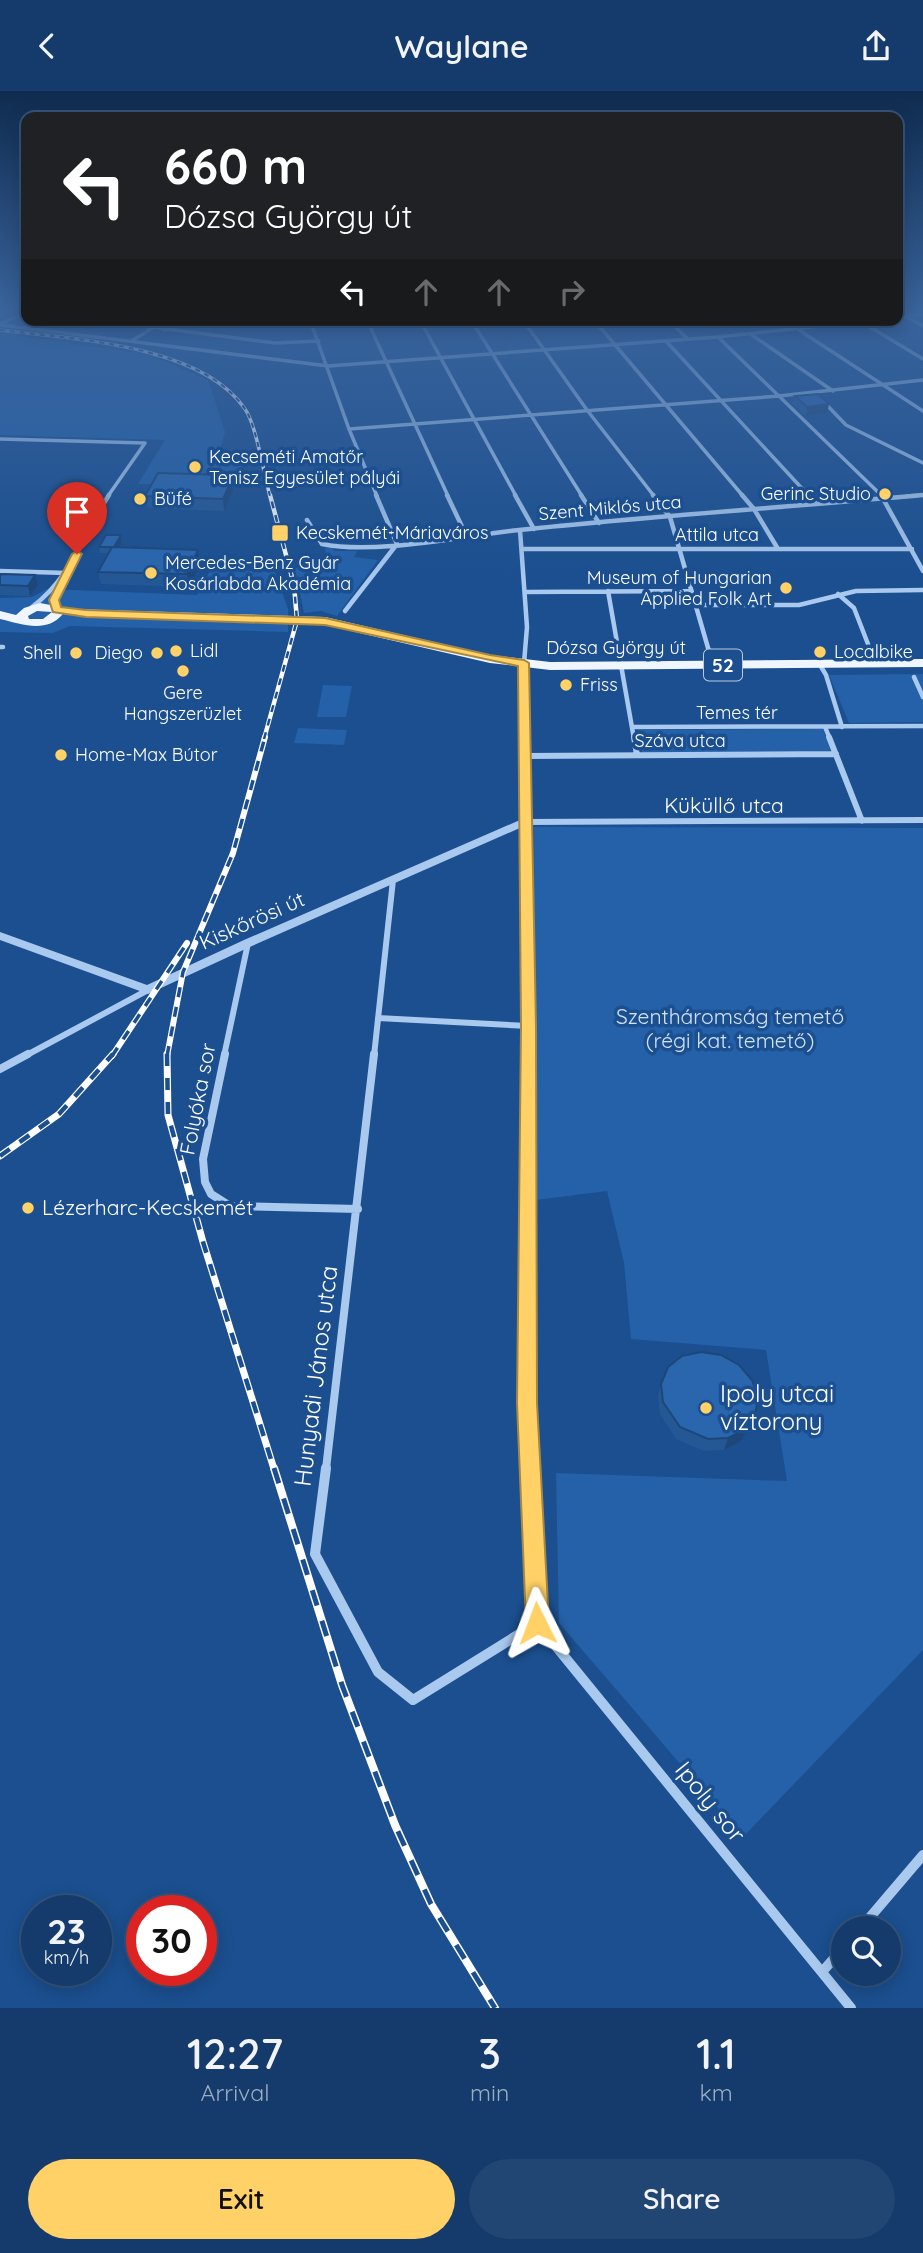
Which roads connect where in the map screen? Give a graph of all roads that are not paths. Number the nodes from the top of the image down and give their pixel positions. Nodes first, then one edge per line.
1 (339, 399) edge
2 (404, 399) edge
3 (462, 399) edge
4 (519, 399) edge
5 (580, 399) edge
6 (661, 399) edge
7 (737, 399) edge
8 (783, 399) edge
9 (821, 399) edge
10 (906, 399) edge
11 (719, 401) junction
12 (665, 404) junction
13 (587, 410) junction
14 (923, 411) edge
15 (528, 415) junction
16 (472, 419) junction
17 (416, 424) junction
18 (349, 429) junction
19 (0, 439) edge
20 (923, 463) edge
21 (923, 495) edge
22 (885, 499) junction
23 (816, 504) junction
24 (754, 509) junction
25 (670, 517) junction
26 (307, 520) dead end
27 (600, 523) junction
28 (534, 529) junction
29 (520, 530) junction
30 (466, 535) junction
31 (397, 544) junction
32 (522, 549) junction
33 (679, 549) junction
34 (778, 549) junction
35 (912, 549) junction
36 (0, 571) edge
37 (923, 571) edge
38 (67, 573) junction
39 (62, 581) junction
40 (923, 590) edge
41 (608, 591) junction
42 (690, 591) junction
43 (526, 592) junction
44 (838, 594) junction
45 (695, 605) junction
46 (0, 609) edge
47 (345, 611) dead end
48 (28, 613) junction
49 (54, 613) junction
50 (0, 615) edge
51 (868, 644) dead end
52 (524, 663) junction
53 (923, 663) edge
54 (713, 665) junction
55 (820, 665) junction
56 (622, 666) junction
57 (914, 677) dead end
58 (923, 697) edge
59 (923, 726) edge
60 (632, 727) junction
61 (825, 727) junction
62 (842, 727) junction
63 (836, 754) junction
64 (637, 755) junction
65 (524, 756) junction
66 (923, 820) edge
67 (862, 821) junction
68 (526, 823) junction
69 (393, 880) junction
70 (0, 936) edge
71 (248, 943) junction
72 (148, 990) junction
73 (378, 1018) junction
74 (528, 1027) junction
75 (0, 1069) edge
76 (358, 1209) junction
77 (537, 1623) junction
78 (923, 1855) edge
79 (871, 1916) edge
80 (831, 1962) edge
81 (822, 1972) junction
82 (850, 2008) edge

1 - 18 street
2 - 17 street
3 - 16 street
4 - 15 street
5 - 13 street
6 - 12 street
7 - 11 street
8 - 22 street
9 - 20 street
10 - 14 street
11 - 12 street
11 - 23 street
12 - 13 street
12 - 24 street
13 - 15 street
13 - 25 street
15 - 16 street
15 - 27 street
16 - 17 street
16 - 28 street
17 - 18 street
17 - 30 street
18 - 31 street
19 - 38 street
21 - 22 street, Szent Miklós utca
22 - 23 street, Szent Miklós utca
22 - 35 street
23 - 24 street, Szent Miklós utca
24 - 25 street, Szent Miklós utca
24 - 34 street
25 - 27 street, Szent Miklós utca
25 - 33 street
26 - 31 street, Szent Miklós utca
27 - 28 street, Szent Miklós utca
28 - 29 street, Szent Miklós utca
29 - 30 street, Szent Miklós utca
29 - 32 street
30 - 31 street, Szent Miklós utca
31 - 47 street
32 - 33 street, Attila utca
32 - 43 street
33 - 34 street, Attila utca
33 - 42 street
34 - 35 street, Attila utca
35 - 37 street
36 - 38 street
38 - 39 street
39 - 48 street
39 - 49 street
40 - 44 street
41 - 42 street
41 - 43 street
41 - 56 street
42 - 45 street
43 - 52 street
44 - 45 street
44 - 51 street
45 - 54 street
46 - 48 main road, 52
48 - 49 main road, 52
48 - 50 main road, 52
49 - 52 main road, Dózsa György út / 52
52 - 56 main road, Dózsa György út / 52
52 - 65 street
53 - 55 main road, Dózsa György út / 52
54 - 55 main road, Dózsa György út / 52
54 - 56 main road, Dózsa György út / 52
55 - 62 street
56 - 60 street
57 - 58 street
59 - 62 street, Temes tér
60 - 61 street, Temes tér
60 - 64 street
61 - 62 street, Temes tér
61 - 63 street
63 - 64 street, Száva utca
63 - 67 street
64 - 65 street, Száva utca
65 - 68 street
66 - 67 street, Küküllő utca
67 - 68 street, Küküllő utca
68 - 69 street, Kiskőrösi út
68 - 74 street
69 - 71 street, Kiskőrösi út
69 - 73 street, Hunyadi János utca
70 - 72 street
71 - 72 street, Kiskőrösi út
71 - 76 street, Folyóka sor
72 - 75 street, Kiskőrösi út
73 - 74 street
73 - 76 street, Hunyadi János utca
74 - 77 street
76 - 77 street, Hunyadi János utca
77 - 81 street, Ipoly sor
78 - 79 street
80 - 81 street
81 - 82 street, Ipoly sor

